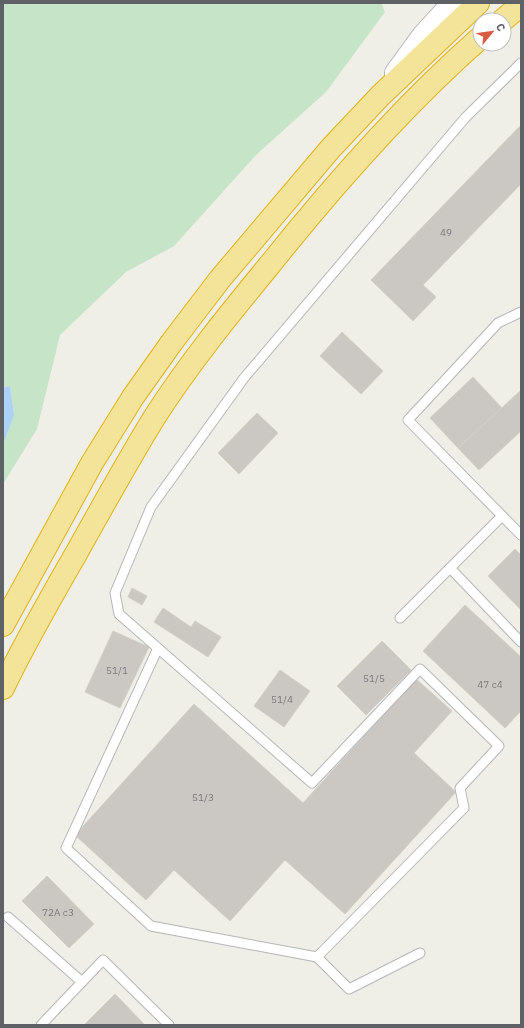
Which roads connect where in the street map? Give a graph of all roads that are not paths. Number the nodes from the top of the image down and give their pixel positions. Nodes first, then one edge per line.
1 (453, 3) edge
2 (478, 3) edge
3 (521, 5) edge
4 (512, 12) edge
5 (521, 16) edge
6 (512, 23) edge
7 (472, 45) edge
8 (474, 52) edge
9 (521, 63) edge
10 (438, 76) junction
11 (381, 95) junction
12 (521, 312) edge
13 (502, 516) junction
14 (521, 535) edge
15 (450, 568) junction
16 (400, 618) dead end
17 (3, 625) edge
18 (521, 642) edge
19 (158, 648) junction
20 (3, 688) edge
21 (8, 917) dead end
22 (420, 953) dead end
23 (317, 957) junction
24 (82, 982) junction
25 (41, 1025) edge
26 (169, 1025) edge

1 - 11 street
2 - 11 highway
3 - 4 highway
5 - 6 street
7 - 10 highway
8 - 10 street
9 - 19 lane
10 - 20 highway
11 - 17 highway
12 - 13 lane
13 - 14 lane
13 - 15 lane
15 - 16 lane
15 - 18 lane
19 - 23 lane
19 - 23 lane
21 - 24 lane
22 - 23 lane
24 - 25 lane
24 - 26 lane

